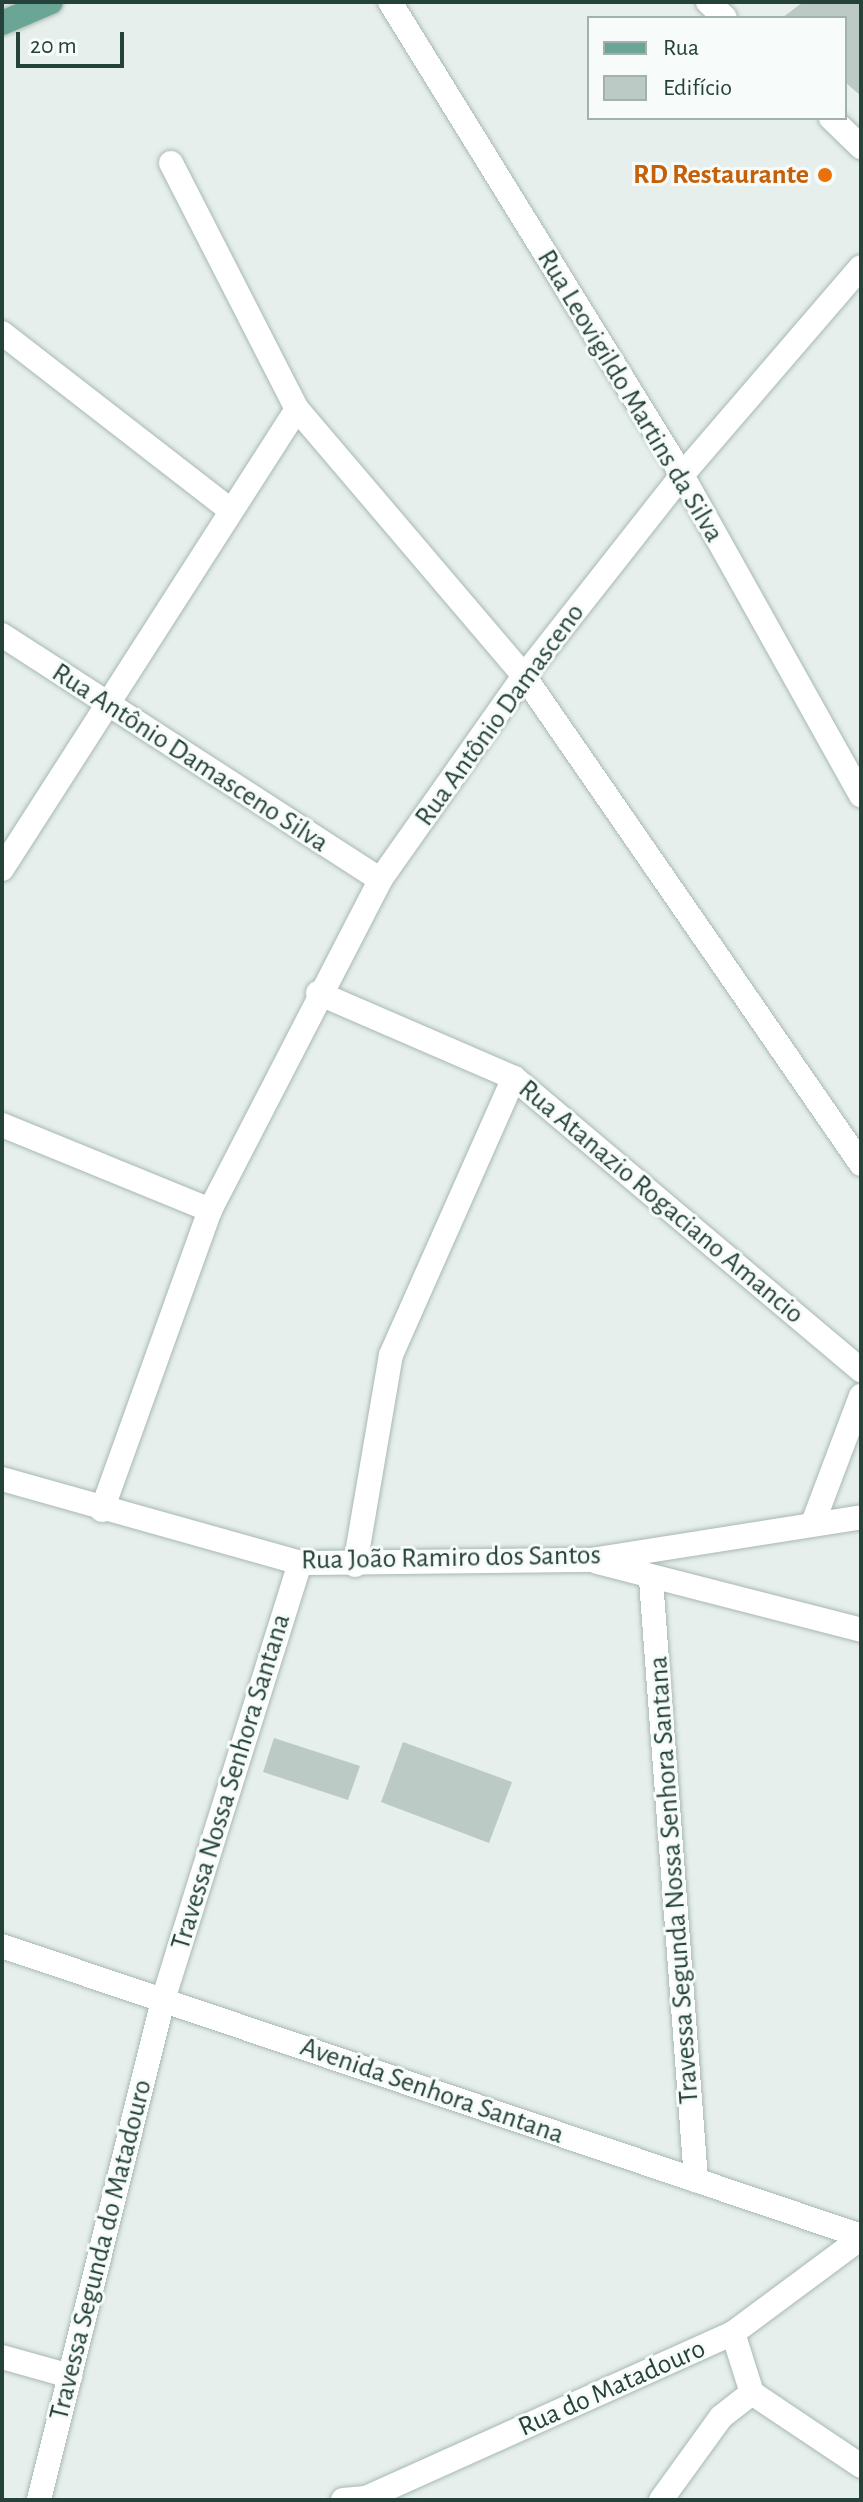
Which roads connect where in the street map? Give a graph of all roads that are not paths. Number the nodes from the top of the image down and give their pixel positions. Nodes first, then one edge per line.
1 (51, 2) edge
2 (390, 2) edge
3 (708, 2) edge
4 (723, 16) edge
5 (2, 23) edge
6 (833, 120) edge
7 (861, 147) edge
8 (171, 163) dead end
9 (861, 267) edge
10 (2, 333) edge
11 (297, 409) junction
12 (682, 475) junction
13 (229, 509) junction
14 (2, 635) edge
15 (524, 676) junction
16 (109, 710) junction
17 (861, 795) edge
18 (6, 855) edge
19 (380, 880) junction
20 (318, 993) junction
21 (514, 1078) junction
22 (2, 1125) edge
23 (861, 1164) edge
24 (210, 1210) junction
25 (861, 1370) edge
26 (861, 1396) edge
27 (2, 1479) edge
28 (102, 1510) junction
29 (861, 1517) edge
30 (813, 1523) junction
31 (591, 1560) junction
32 (300, 1563) junction
33 (355, 1565) junction
34 (651, 1580) junction
35 (861, 1630) edge
36 (2, 1946) edge
37 (163, 2000) junction
38 (696, 2180) junction
39 (861, 2237) edge
40 (733, 2333) junction
41 (2, 2357) edge
42 (70, 2376) junction
43 (752, 2393) junction
44 (861, 2466) edge
45 (358, 2499) edge
46 (39, 2500) edge
47 (661, 2500) edge

1 - 5 main road
2 - 12 street, Rua Leovigildo Martins da Silva
3 - 4 street
6 - 7 street
8 - 11 street
9 - 12 street, Rua Antônio Damasceno
10 - 13 street
11 - 13 street
11 - 15 street
12 - 15 street, Rua Antônio Damasceno
12 - 17 street, Rua Leovigildo Martins da Silva
13 - 16 street
14 - 16 street, Rua Antônio Damasceno Silva
15 - 19 street, Rua Antônio Damasceno
15 - 23 street
16 - 18 street
16 - 19 street, Rua Antônio Damasceno Silva
19 - 20 street, Rua Antônio Damasceno
20 - 21 street, Rua Atanazio Rogaciano Amancio
20 - 24 street, Rua Antônio Damasceno
21 - 25 street, Rua Atanazio Rogaciano Amancio
21 - 33 street
22 - 24 street
24 - 28 street, Rua Antônio Damasceno
26 - 30 street
27 - 28 street, Rua João Ramiro dos Santos
28 - 32 street, Rua João Ramiro dos Santos
29 - 30 street, Rua João Ramiro dos Santos
30 - 31 street, Rua João Ramiro dos Santos
31 - 33 street, Rua João Ramiro dos Santos
31 - 34 street
32 - 33 street, Rua João Ramiro dos Santos
32 - 37 street, Travessa Nossa Senhora Santana
34 - 35 street
34 - 38 street, Travessa Segunda Nossa Senhora Santana
36 - 37 street, Avenida Senhora Santana
37 - 38 street, Avenida Senhora Santana
37 - 42 street, Travessa Segunda do Matadouro
38 - 39 street, Avenida Senhora Santana
39 - 40 street, Rua do Matadouro
40 - 43 street
40 - 45 street, Rua do Matadouro
41 - 42 street
42 - 46 street, Travessa Segunda do Matadouro
43 - 44 street
43 - 47 street

